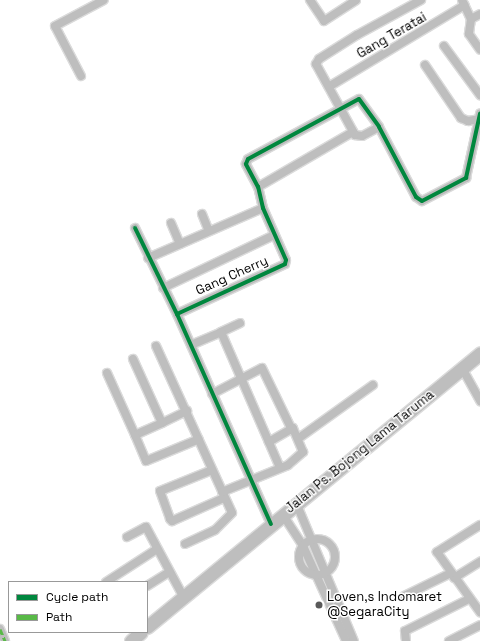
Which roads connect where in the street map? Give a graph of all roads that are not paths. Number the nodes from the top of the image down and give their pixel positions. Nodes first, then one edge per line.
1 (104, 0) edge
2 (310, 0) edge
3 (356, 0) edge
4 (421, 0) edge
5 (463, 3) edge
6 (480, 14) edge
7 (471, 19) junction
8 (444, 46) dead end
9 (479, 47) edge
10 (425, 65) dead end
11 (81, 76) dead end
12 (330, 86) junction
13 (480, 95) edge
14 (342, 108) junction
15 (479, 119) edge
16 (379, 127) junction
17 (353, 132) junction
18 (258, 187) junction
19 (263, 208) junction
20 (202, 214) dead end
21 (170, 222) dead end
22 (135, 228) dead end
23 (209, 231) junction
24 (274, 235) junction
25 (180, 244) junction
26 (148, 258) junction
27 (163, 288) junction
28 (177, 314) junction
29 (240, 323) dead end
30 (221, 332) junction
31 (191, 345) junction
32 (156, 346) dead end
33 (480, 353) edge
34 (133, 359) dead end
35 (462, 368) junction
36 (107, 372) dead end
37 (240, 380) junction
38 (373, 385) dead end
39 (212, 394) junction
40 (480, 401) edge
41 (187, 411) junction
42 (162, 423) junction
43 (291, 428) junction
44 (135, 436) junction
45 (299, 438) junction
46 (199, 439) junction
47 (269, 442) junction
48 (280, 468) junction
49 (212, 470) junction
50 (251, 479) junction
51 (223, 495) junction
52 (297, 505) junction
53 (283, 515) junction
54 (271, 524) junction
55 (480, 525) edge
56 (127, 537) dead end
57 (313, 540) junction
58 (185, 544) dead end
59 (303, 546) junction
60 (157, 549) junction
61 (480, 562) edge
62 (169, 572) junction
63 (327, 572) junction
64 (317, 575) junction
65 (452, 575) junction
66 (108, 581) edge
67 (148, 585) edge
68 (182, 596) junction
69 (404, 596) dead end
70 (469, 599) junction
71 (480, 612) edge
72 (480, 625) edge
73 (148, 626) edge
74 (140, 633) edge
75 (131, 641) edge
76 (346, 641) edge
77 (354, 641) edge
78 (406, 641) edge
79 (449, 641) edge

1 - 11 street
2 - 3 street
4 - 12 street
5 - 7 street
5 - 12 street, Gang Teratai
6 - 7 street
7 - 9 street
8 - 13 street
10 - 15 street
12 - 14 street
14 - 16 street, Gang Cherry
14 - 17 street
14 - 18 street, Gang Cherry
15 - 16 street
16 - 17 street
17 - 18 street
18 - 19 street, Gang Cherry
19 - 23 street
19 - 24 street, Gang Cherry
20 - 23 street
21 - 25 street
22 - 26 street
23 - 25 street
24 - 27 street
24 - 28 street, Gang Cherry
25 - 26 street
26 - 27 street
27 - 28 street
28 - 31 street
29 - 30 street
30 - 31 street
30 - 37 street
31 - 39 street
32 - 41 street
33 - 35 main road, Jalan Ps. Bojong Lama Taruma
34 - 42 street
35 - 40 street
35 - 52 main road, Jalan Ps. Bojong Lama Taruma
36 - 44 street
37 - 39 street
37 - 43 street
37 - 47 street
38 - 45 street
39 - 50 street
41 - 42 street
41 - 46 street
42 - 44 street
43 - 45 street
43 - 47 street
44 - 46 street
45 - 48 street
46 - 49 street
47 - 48 street
48 - 50 street
49 - 51 street
49 - 51 street
50 - 51 street
50 - 54 street
51 - 58 street
52 - 53 main road, Jalan Ps. Bojong Lama Taruma
52 - 57 street
53 - 54 main road, Jalan Ps. Bojong Lama Taruma
53 - 59 street
54 - 68 main road, Jalan Ps. Bojong Lama Taruma
55 - 65 street
56 - 60 street
57 - 59 street
57 - 63 street
57 - 63 street
59 - 64 street
60 - 62 street
60 - 66 street
61 - 65 street
62 - 67 street
62 - 68 street
63 - 64 street
63 - 77 street
64 - 76 street
65 - 69 street
65 - 70 street
68 - 73 main road, Jalan Ps. Bojong Lama Taruma
70 - 71 street
70 - 78 street
72 - 79 street
74 - 75 main road

